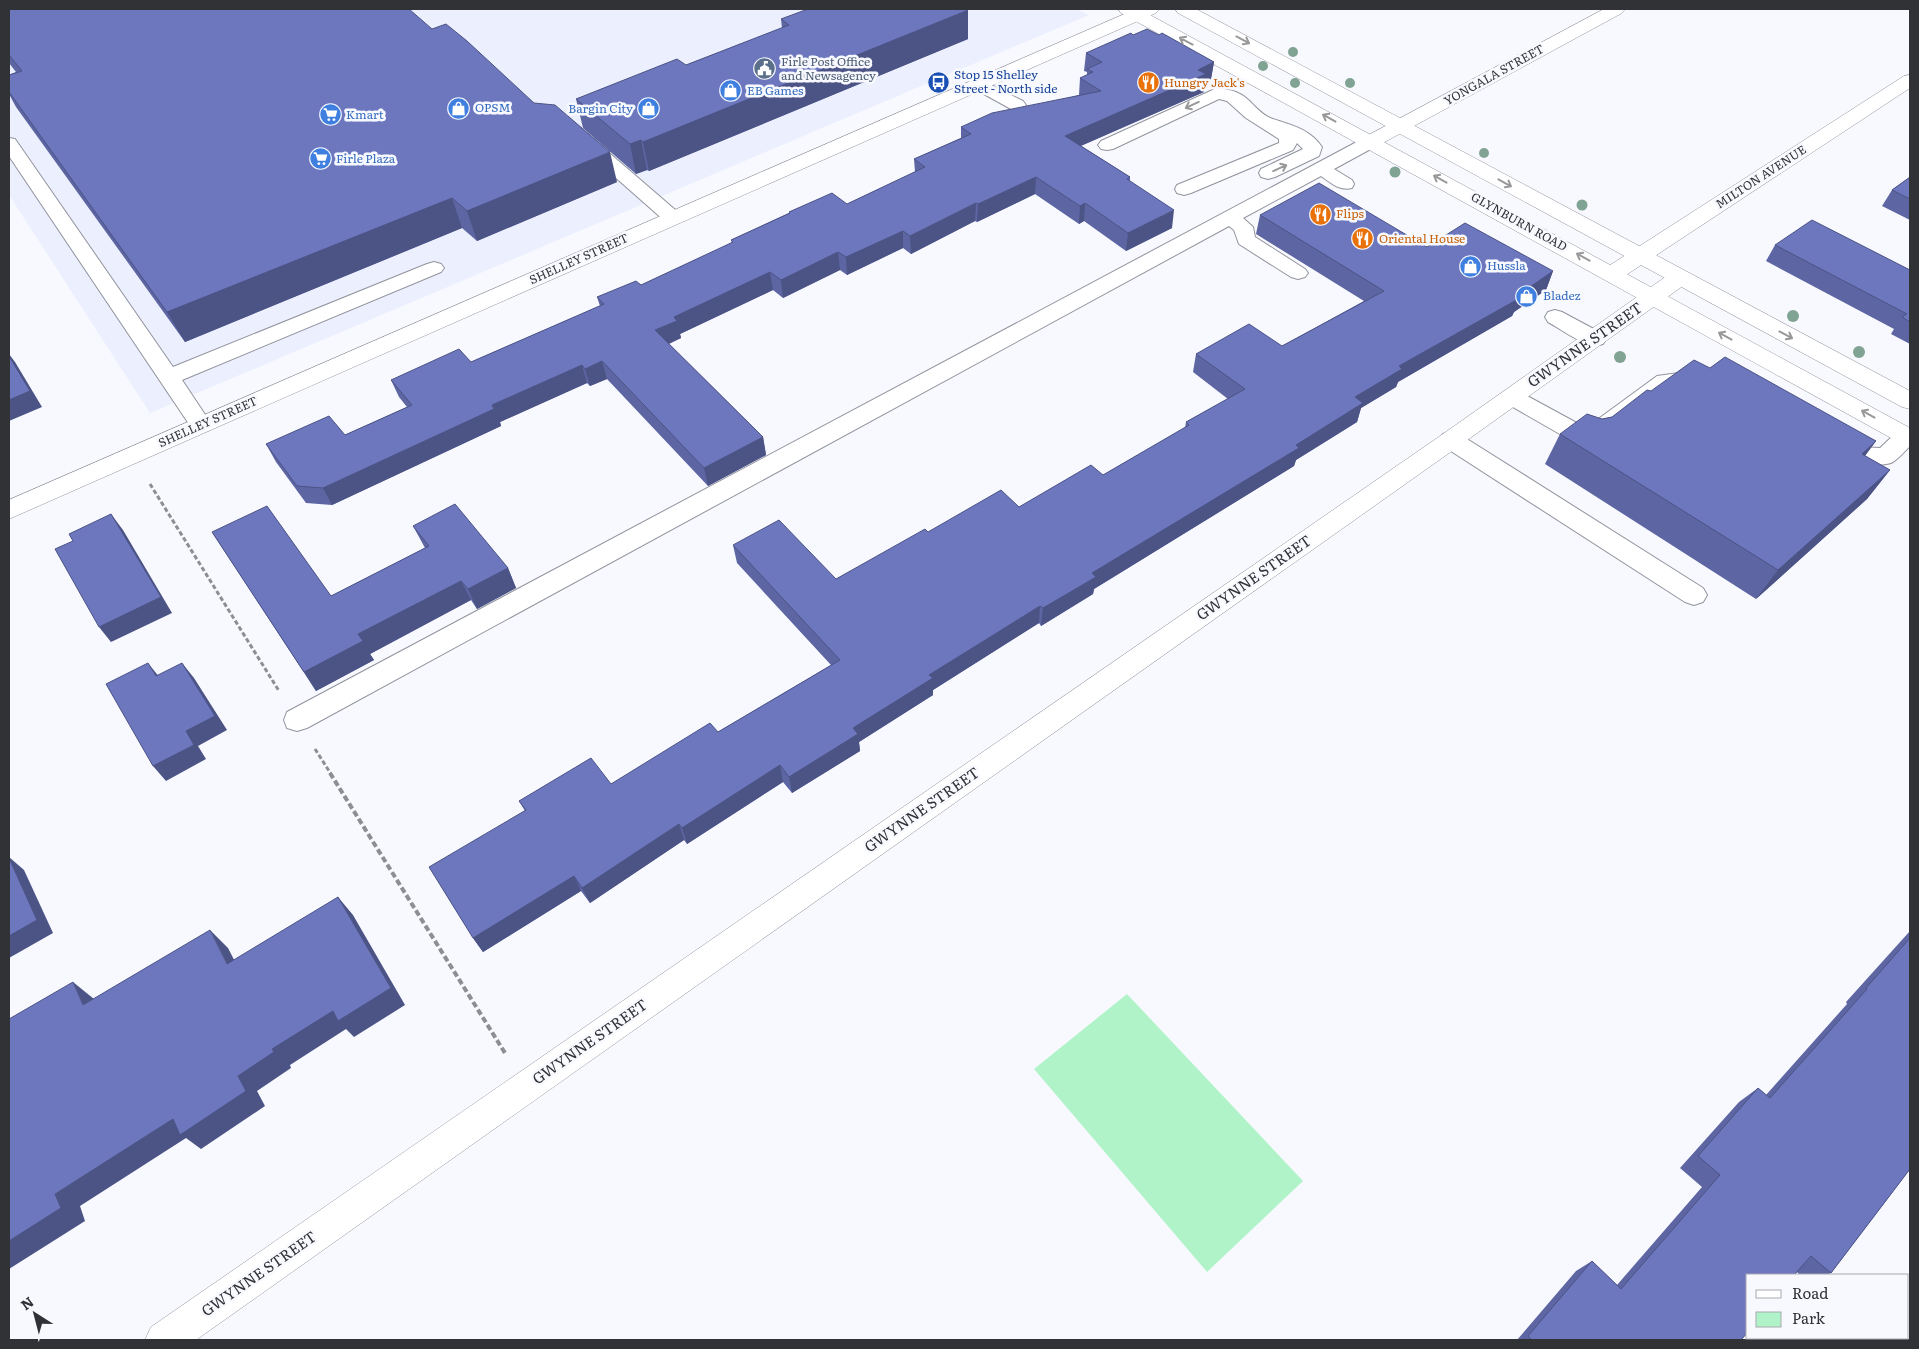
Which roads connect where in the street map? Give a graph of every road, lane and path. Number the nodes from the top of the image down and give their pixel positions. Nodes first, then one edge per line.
1 (1184, 9) edge
2 (1616, 9) edge
3 (1138, 11) edge
4 (1910, 80) edge
5 (979, 84) junction
6 (1017, 105) dead end
7 (1264, 120) junction
8 (1401, 126) junction
9 (572, 132) edge
10 (1372, 142) junction
11 (9, 143) edge
12 (1108, 145) dead end
13 (1322, 169) junction
14 (1248, 182) dead end
15 (1345, 184) dead end
16 (1184, 190) dead end
17 (674, 218) junction
18 (1230, 218) junction
19 (1640, 256) junction
20 (434, 268) dead end
21 (1298, 273) dead end
22 (1612, 274) junction
23 (1679, 278) junction
24 (1653, 296) junction
25 (1555, 317) dead end
26 (1595, 339) junction
27 (169, 377) junction
28 (1704, 378) edge
29 (1512, 397) junction
30 (1910, 401) edge
31 (202, 425) junction
32 (1816, 434) edge
33 (1908, 437) edge
34 (1451, 440) junction
35 (133, 455) junction
36 (9, 510) edge
37 (1694, 595) dead end
38 (297, 720) junction
39 (525, 1087) junction
40 (164, 1340) edge

1 -> 8 street, GLYNBURN ROAD
2 - 8 street, YONGALA STREET
3 - 5 street, SHELLEY STREET
10 -> 3 street, GLYNBURN ROAD
4 - 19 street, MILTON AVENUE
5 - 6 lane
5 - 17 street, SHELLEY STREET
7 -> 12 lane
14 -> 7 lane
7 - 16 lane
8 - 10 street, YONGALA STREET
8 -> 19 street, GLYNBURN ROAD
9 - 17 lane
10 - 13 lane
22 -> 10 street, GLYNBURN ROAD
11 - 27 lane
13 - 15 lane
13 - 18 lane
17 - 31 street, SHELLEY STREET
18 - 21 lane
18 - 38 lane
19 - 22 street, MILTON AVENUE
19 - 23 street, GLYNBURN ROAD
20 - 27 lane
22 - 24 street, GLYNBURN ROAD
23 - 24 street, GWYNNE STREET
23 -> 30 street, GLYNBURN ROAD
24 - 26 street, GWYNNE STREET
33 -> 24 street, GLYNBURN ROAD
25 - 26 lane
26 - 29 street, GWYNNE STREET
27 - 31 lane
28 - 29 lane
29 - 34 street, GWYNNE STREET
31 - 35 street, SHELLEY STREET
32 - 33 lane
34 - 37 lane
34 - 39 street, GWYNNE STREET
35 - 36 street, SHELLEY STREET
35 - 38 path
38 - 39 path
39 - 40 street, GWYNNE STREET

